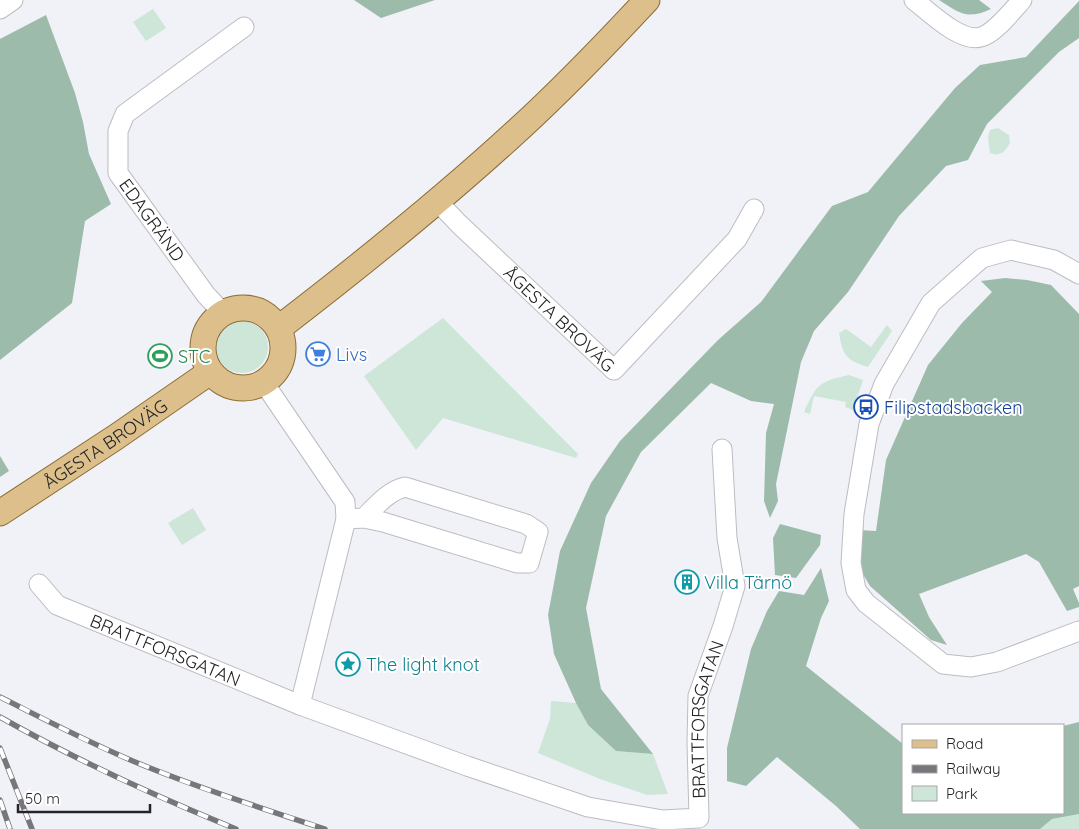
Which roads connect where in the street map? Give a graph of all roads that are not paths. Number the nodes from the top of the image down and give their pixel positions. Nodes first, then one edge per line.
1 (13, 0) edge
2 (648, 0) edge
3 (914, 0) edge
4 (1022, 0) edge
5 (0, 9) edge
6 (244, 27) dead end
7 (437, 201) junction
8 (754, 209) dead end
9 (1079, 274) edge
10 (223, 313) junction
11 (279, 328) junction
12 (210, 372) junction
13 (264, 383) junction
14 (722, 449) dead end
15 (0, 513) edge
16 (355, 519) junction
17 (39, 584) dead end
18 (1079, 631) edge
19 (300, 705) junction

1 - 5 street
2 - 7 main road
3 - 4 street
6 - 10 street, EDAGRÄND
7 - 8 street, ÅGESTA BROVÄG
7 - 11 main road
9 - 18 street
10 - 11 main road
10 - 12 main road
11 - 13 main road
12 - 13 main road
12 - 15 main road, ÅGESTA BROVÄG
13 - 16 street
14 - 19 street, BRATTFORSGATAN
16 - 16 street
16 - 19 street
17 - 19 street, BRATTFORSGATAN

